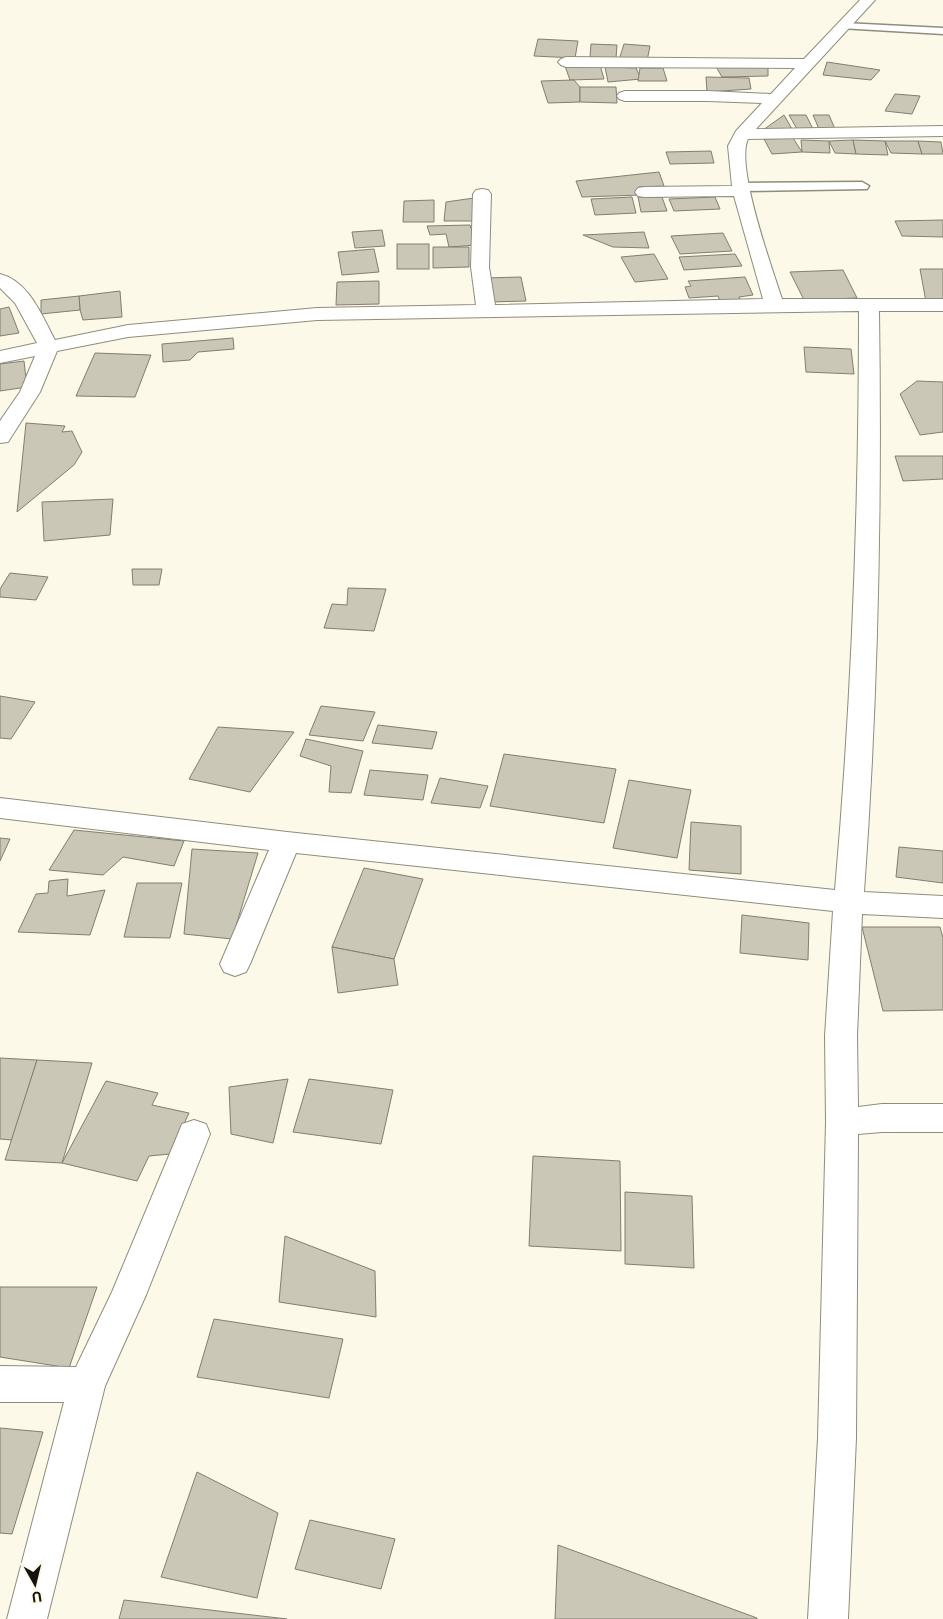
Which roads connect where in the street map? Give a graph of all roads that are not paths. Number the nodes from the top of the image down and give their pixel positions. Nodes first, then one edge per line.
1 (868, 0) edge
2 (844, 26) junction
3 (943, 30) edge
4 (566, 62) dead end
5 (809, 64) junction
6 (625, 96) dead end
7 (773, 99) junction
8 (943, 131) edge
9 (742, 134) junction
10 (862, 186) dead end
11 (741, 189) junction
12 (644, 192) dead end
13 (482, 194) dead end
14 (0, 280) edge
15 (774, 305) junction
16 (869, 305) junction
17 (943, 305) edge
18 (486, 310) junction
19 (49, 347) junction
20 (0, 357) edge
21 (0, 437) edge
22 (0, 808) edge
23 (286, 842) junction
24 (848, 902) junction
25 (943, 907) edge
26 (235, 964) dead end
27 (943, 1118) edge
28 (842, 1122) junction
29 (194, 1134) dead end
30 (0, 1384) edge
31 (87, 1385) junction
32 (27, 1619) edge
33 (828, 1619) edge

1 - 2 street
2 - 3 lane
2 - 5 street
4 - 5 street
5 - 7 street
6 - 7 street
7 - 9 street
8 - 9 street
9 - 11 street
10 - 11 lane
11 - 12 street
11 - 15 street
13 - 18 street
14 - 19 street
15 - 16 street
15 - 18 street
16 - 17 street
16 - 24 street
18 - 19 street
19 - 20 street
19 - 21 street
22 - 23 street
23 - 24 street
23 - 26 street
24 - 25 street
24 - 28 street
27 - 28 street
28 - 33 street
29 - 31 street
30 - 31 street
31 - 32 street

